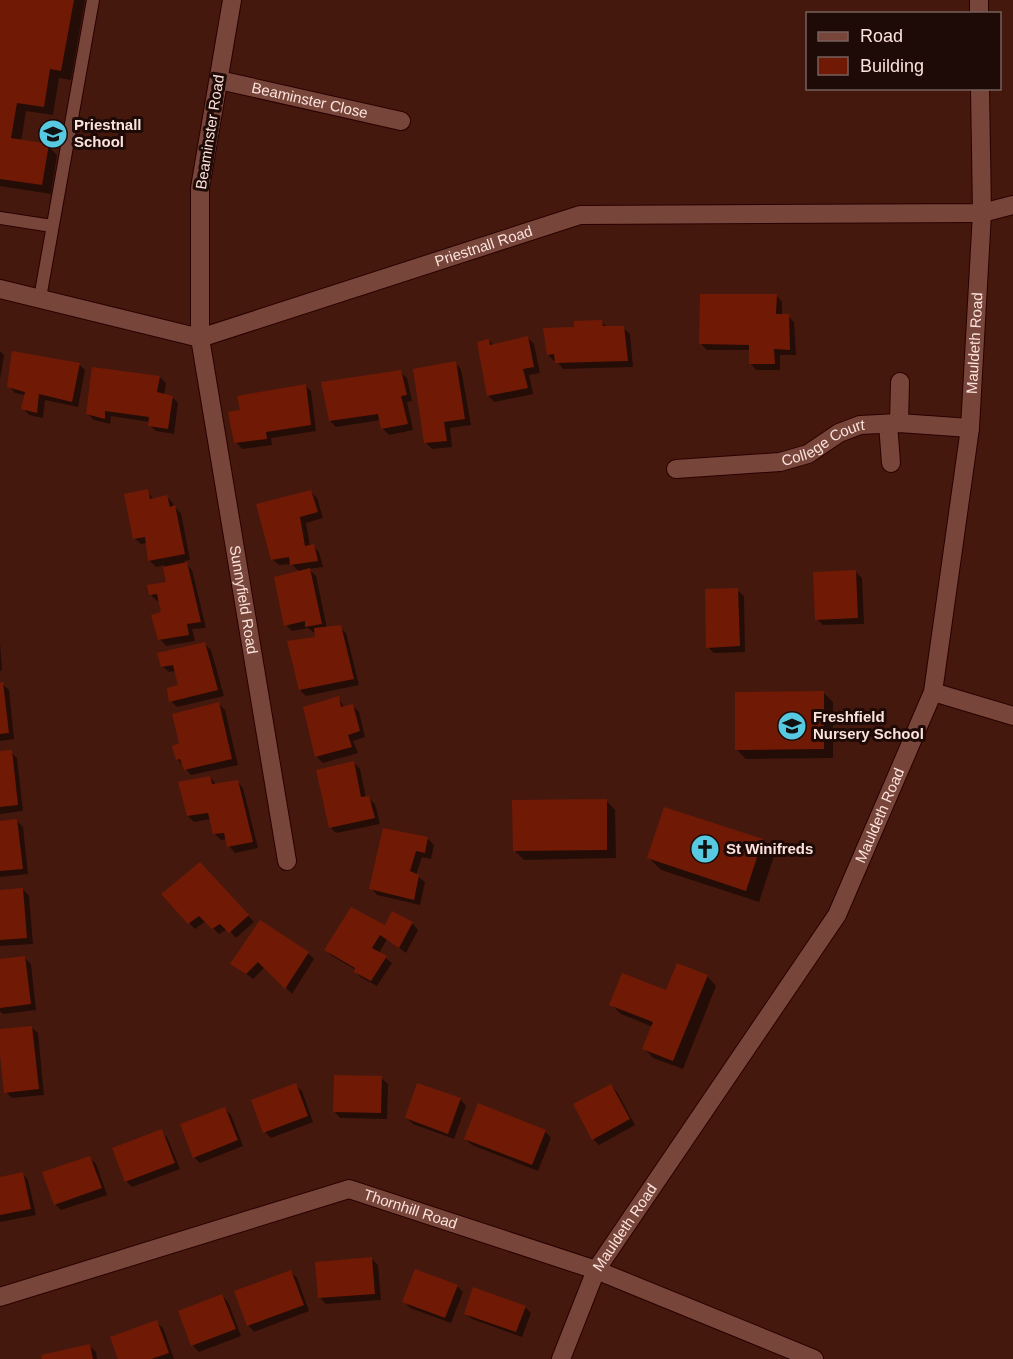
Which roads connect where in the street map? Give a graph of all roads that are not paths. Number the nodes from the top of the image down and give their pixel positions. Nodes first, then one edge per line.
1 (93, 0) edge
2 (232, 0) edge
3 (219, 80) junction
4 (980, 90) edge
5 (401, 120) dead end
6 (1013, 205) edge
7 (982, 213) junction
8 (0, 218) edge
9 (52, 226) junction
10 (0, 289) edge
11 (40, 298) junction
12 (200, 338) junction
13 (900, 382) dead end
14 (893, 424) junction
15 (970, 428) junction
16 (891, 463) dead end
17 (676, 468) dead end
18 (933, 692) junction
19 (1013, 716) edge
20 (287, 861) dead end
21 (596, 1270) junction
22 (0, 1297) edge
23 (561, 1359) edge
24 (814, 1359) edge

1 - 9 lane
2 - 3 street, Beaminster Road
3 - 5 street, Beaminster Close
3 - 12 street, Beaminster Road
4 - 7 street, Mauldeth Road
6 - 7 street, Priestnall Road
7 - 12 street, Priestnall Road
7 - 15 street, Mauldeth Road
8 - 9 lane
9 - 11 lane
10 - 11 street
11 - 12 street
12 - 20 street, Sunnyfield Road
13 - 14 street
14 - 15 street, College Court
14 - 16 street
14 - 17 street, College Court
15 - 18 street, Mauldeth Road
18 - 19 street
18 - 21 street, Mauldeth Road
21 - 22 street, Thornhill Road
21 - 23 street, Mauldeth Road
21 - 24 street, Thornhill Road

